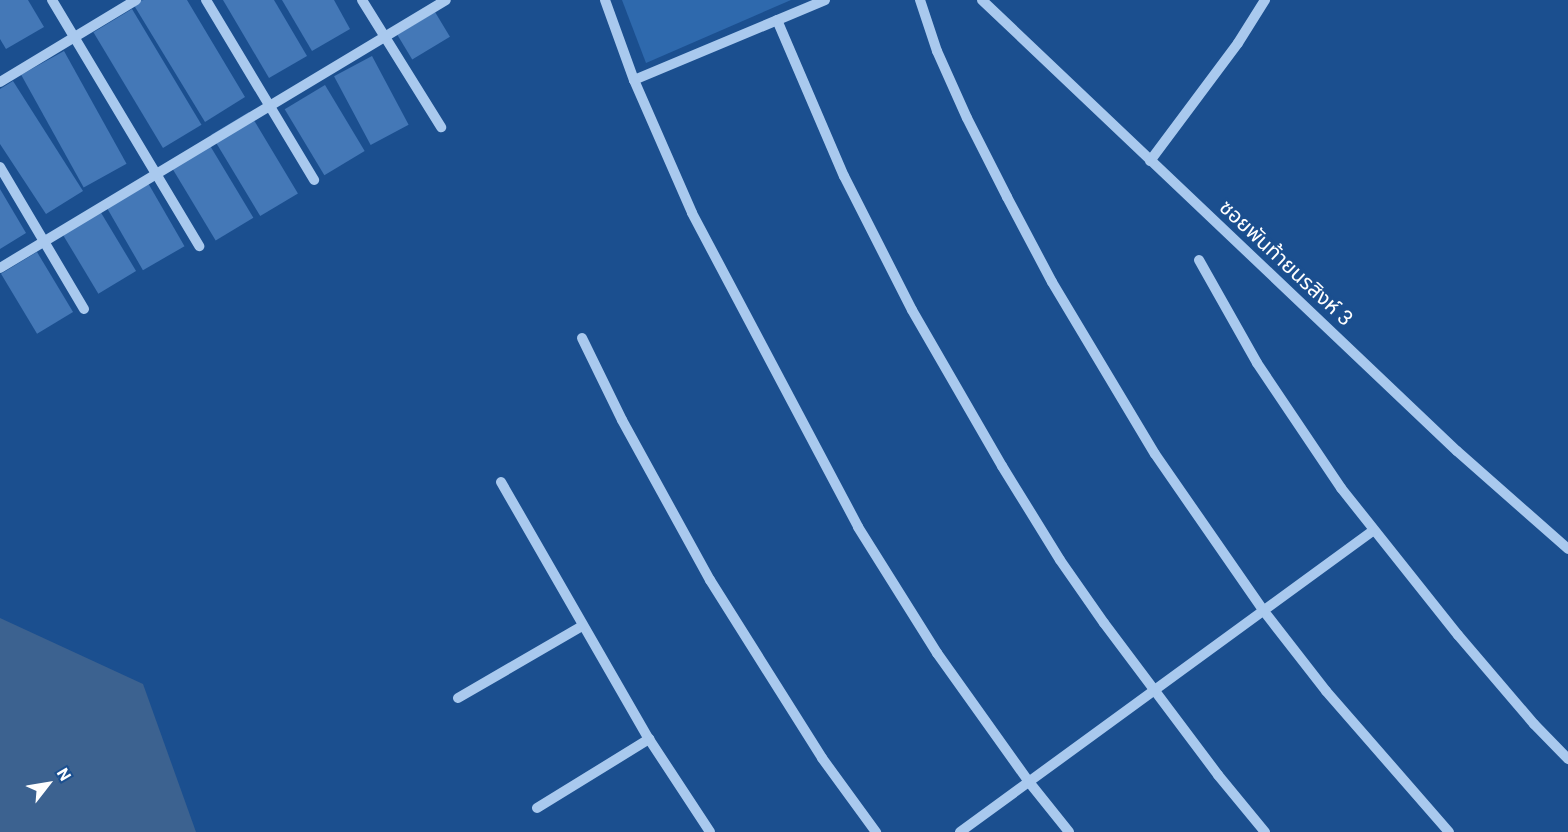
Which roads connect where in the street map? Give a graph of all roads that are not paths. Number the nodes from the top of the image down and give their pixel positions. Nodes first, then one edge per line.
1 (52, 0) edge
2 (136, 0) edge
3 (206, 0) edge
4 (362, 0) edge
5 (446, 0) edge
6 (605, 0) edge
7 (825, 0) edge
8 (920, 0) edge
9 (982, 0) edge
10 (1265, 0) edge
11 (777, 20) junction
12 (385, 37) junction
13 (75, 38) junction
14 (634, 80) junction
15 (0, 82) edge
16 (269, 104) junction
17 (441, 127) dead end
18 (1150, 161) junction
19 (0, 167) edge
20 (156, 174) junction
21 (314, 180) dead end
22 (44, 240) junction
23 (199, 246) dead end
24 (1199, 260) dead end
25 (0, 268) edge
26 (84, 309) dead end
27 (582, 338) dead end
28 (501, 482) dead end
29 (1374, 530) junction
30 (1568, 549) edge
31 (1263, 610) junction
32 (582, 626) junction
33 (1153, 691) junction
34 (458, 698) dead end
35 (649, 739) junction
36 (1568, 759) edge
37 (1029, 782) junction
38 (537, 808) dead end
39 (710, 832) edge
40 (876, 832) edge
41 (960, 832) edge
42 (1069, 832) edge
43 (1265, 832) edge
44 (1449, 832) edge

1 - 13 street
2 - 13 street
3 - 16 street
4 - 12 street
5 - 12 street
6 - 14 street
7 - 11 street
8 - 31 street
9 - 18 street, ซอยพันท้ายนรสิงห์ 3
10 - 18 street
11 - 14 street
11 - 33 street
12 - 16 street
12 - 17 street
13 - 15 street
13 - 20 street
14 - 37 street
16 - 20 street
16 - 21 street
18 - 30 street, ซอยพันท้ายนรสิงห์ 3
19 - 22 street
20 - 22 street
20 - 23 street
22 - 25 street
22 - 26 street
24 - 29 street
27 - 40 street
28 - 32 street
29 - 31 street
29 - 36 street
31 - 33 street
31 - 44 street
32 - 34 street
32 - 35 street
33 - 37 street
33 - 43 street
35 - 38 street
35 - 39 street
37 - 41 street
37 - 42 street

